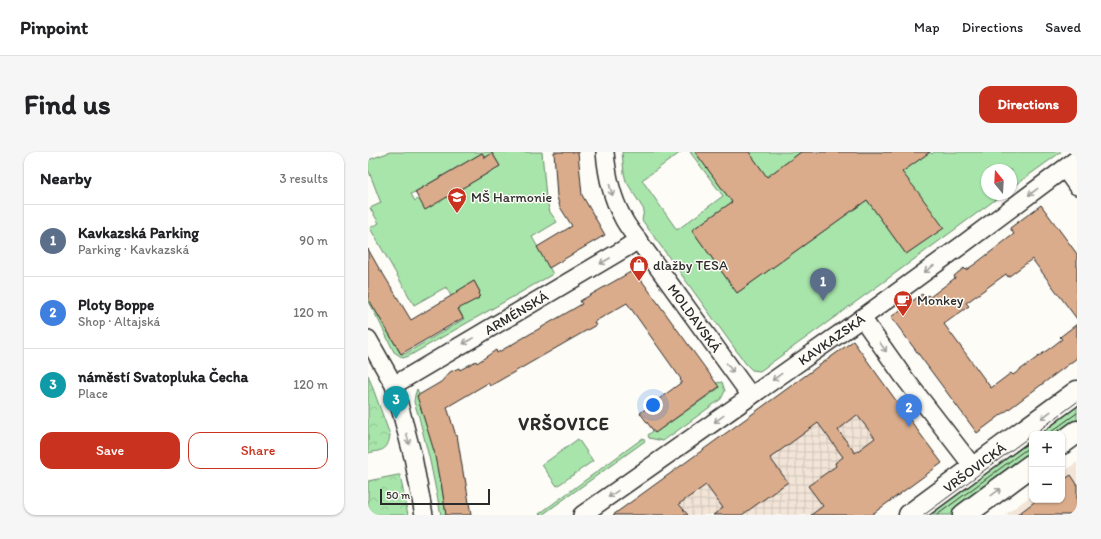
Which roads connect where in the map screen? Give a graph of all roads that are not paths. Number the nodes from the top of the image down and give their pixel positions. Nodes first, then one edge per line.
1 (605, 152) edge
2 (1071, 164) edge
3 (1077, 186) edge
4 (638, 240) junction
5 (862, 318) junction
6 (368, 339) edge
7 (394, 385) junction
8 (1077, 392) edge
9 (751, 396) junction
10 (1077, 432) edge
11 (1065, 441) edge
12 (1029, 467) edge
13 (974, 468) junction
14 (424, 515) edge
15 (582, 515) edge
16 (910, 515) edge
17 (964, 515) edge

1 -> 4 street, MOLDAVSKÁ
2 - 3 street
2 -> 5 street, KAVKAZSKÁ
4 -> 7 street, ARMÉNSKÁ
4 -> 9 street, MOLDAVSKÁ
5 -> 9 street, KAVKAZSKÁ
5 -> 13 street
6 - 7 street
7 -> 14 street
8 -> 13 main road, VRŠOVICKÁ
9 -> 15 street, KAVKAZSKÁ
10 - 11 main road
17 -> 12 main road
13 - 16 main road, VRŠOVICKÁ

